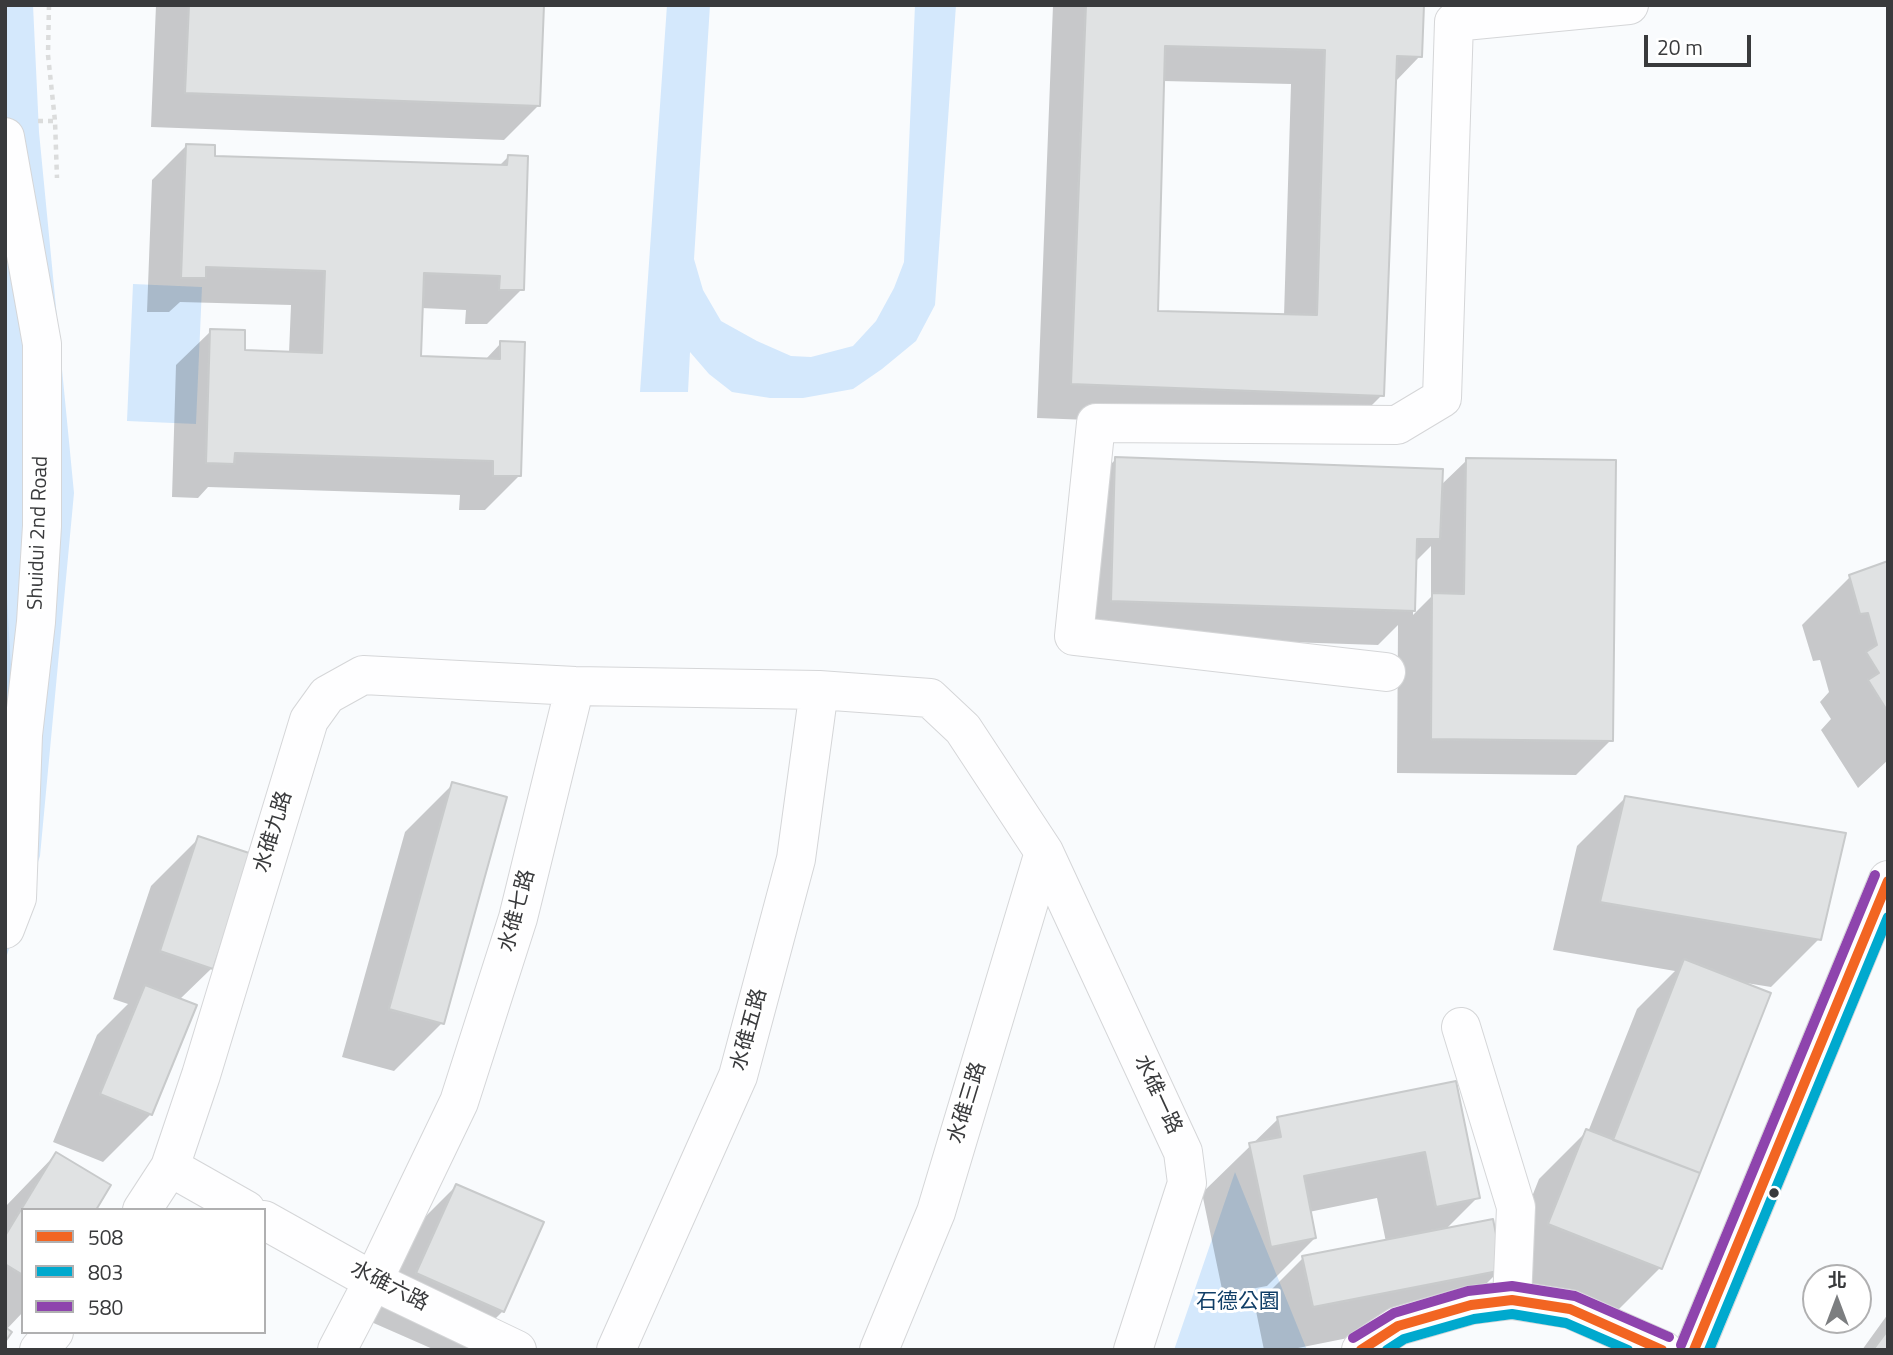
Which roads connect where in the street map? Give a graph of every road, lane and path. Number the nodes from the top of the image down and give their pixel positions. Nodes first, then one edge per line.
1 (49, 5) edge
2 (1629, 5) edge
3 (1454, 14) edge
4 (5, 137) edge
5 (57, 178) dead end
6 (1386, 672) dead end
7 (575, 686) junction
8 (818, 690) junction
9 (1044, 852) junction
10 (1888, 880) edge
11 (5, 929) edge
12 (1461, 1027) dead end
13 (170, 1167) junction
14 (143, 1208) edge
15 (242, 1208) edge
16 (266, 1221) edge
17 (373, 1281) junction
18 (1512, 1300) junction
19 (52, 1334) edge
20 (39, 1350) edge
21 (337, 1350) edge
22 (517, 1350) edge
23 (616, 1350) edge
24 (880, 1350) edge
25 (1133, 1350) edge
26 (1361, 1350) edge
27 (1663, 1350) edge
28 (1694, 1350) edge

1 - 5 path
2 - 3 street
3 - 6 street
4 - 11 street, Shuidui 2nd Road
7 - 8 street
7 - 13 street, 水碓九路
7 - 17 street, 水碓七路
8 - 9 street, 水碓一路
8 - 23 street, 水碓五路
9 - 24 street, 水碓三路
9 - 25 street, 水碓一路
10 - 28 street
12 - 18 street
13 - 14 street, 水碓九路
13 - 15 street
16 - 17 street, 水碓六路
17 - 21 street, 水碓七路
17 - 22 street, 水碓六路
18 - 26 street
18 - 27 street
19 - 20 street

